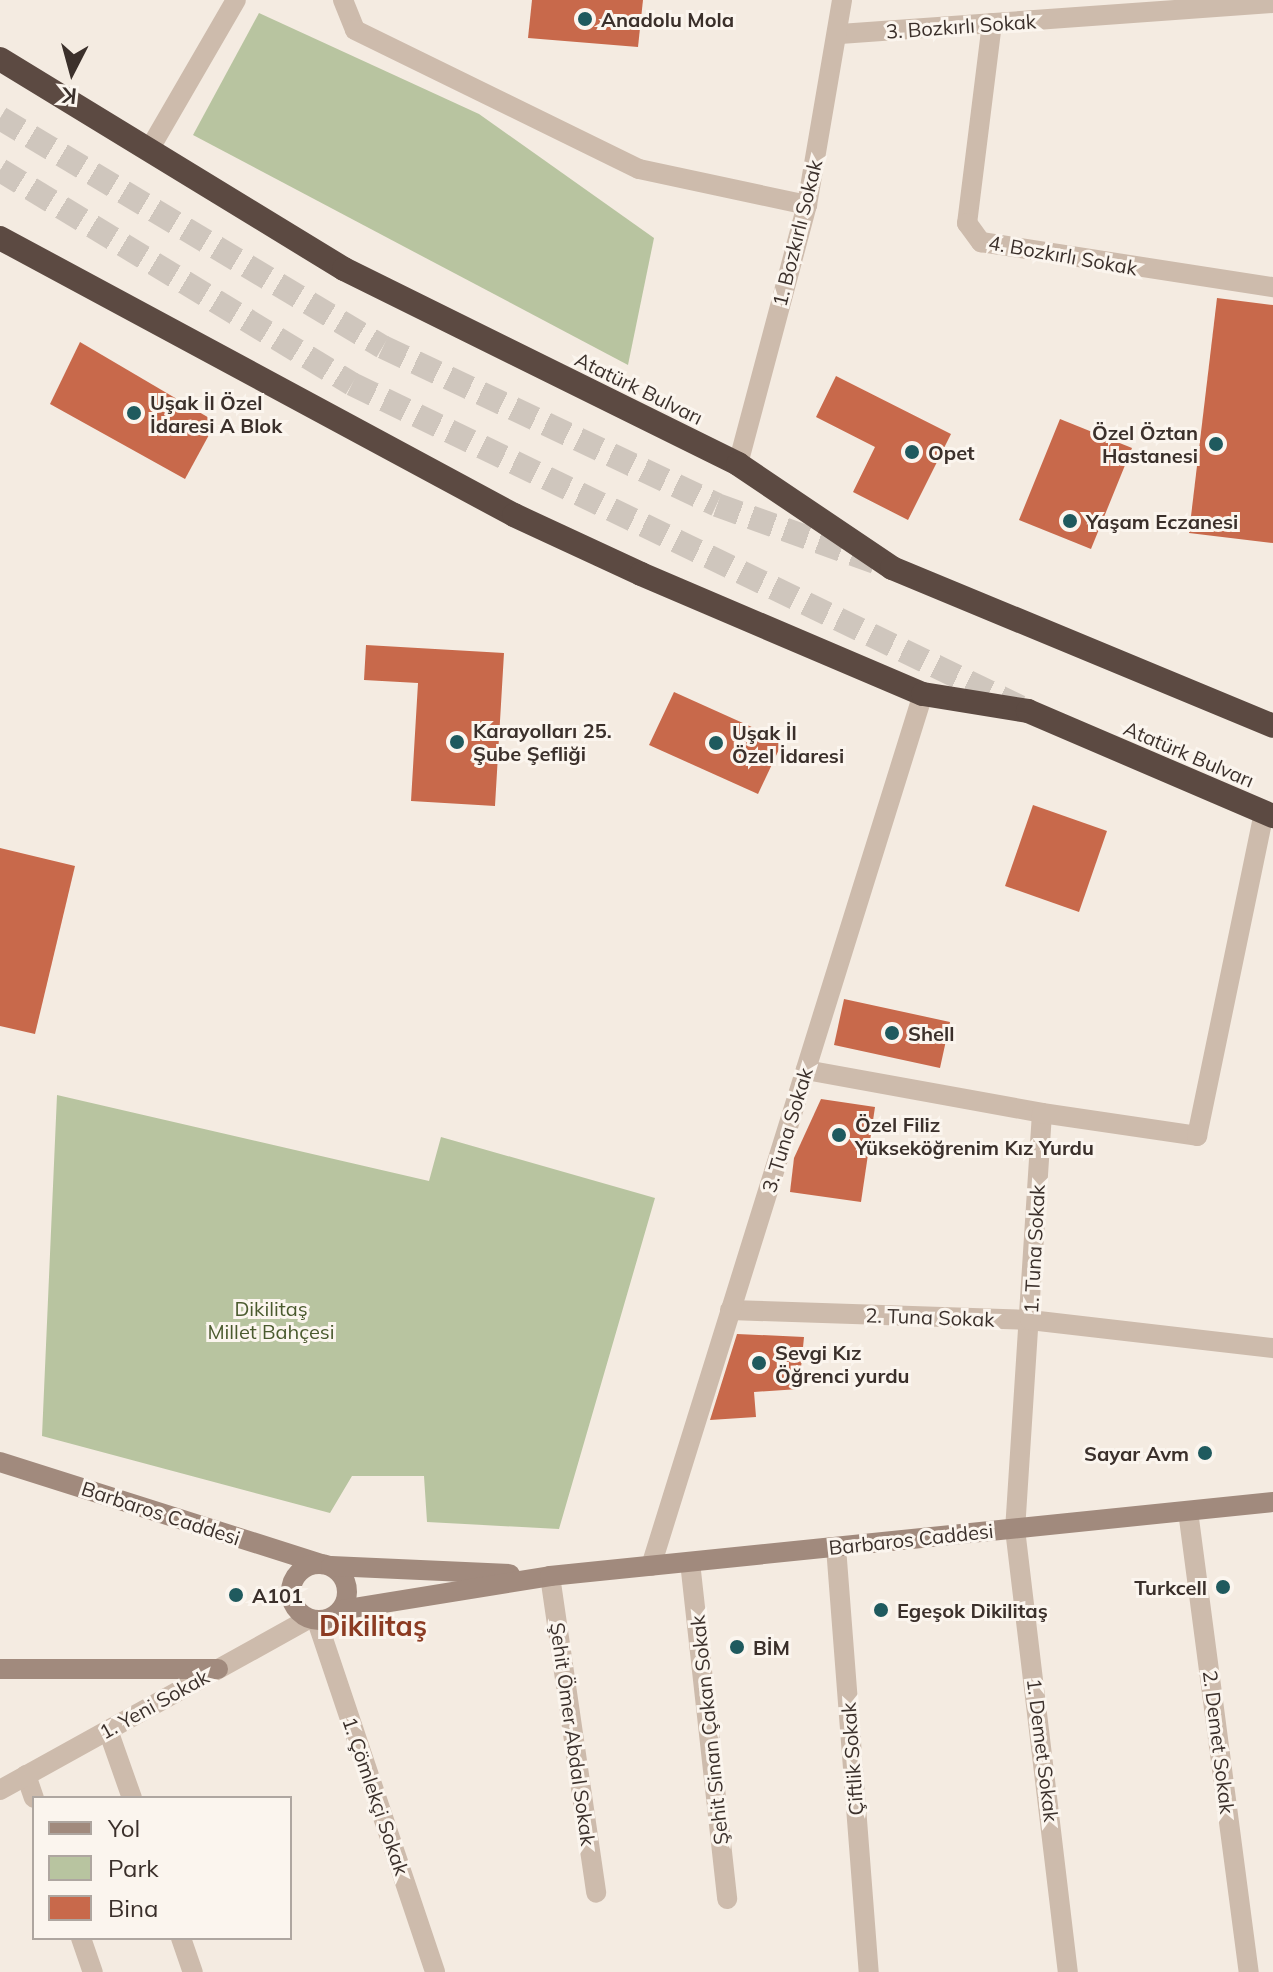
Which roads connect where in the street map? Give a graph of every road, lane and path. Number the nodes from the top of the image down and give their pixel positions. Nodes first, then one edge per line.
1 (236, 0) edge
2 (343, 0) edge
3 (842, 0) edge
4 (1273, 3) edge
5 (992, 23) junction
6 (840, 34) junction
7 (0, 59) edge
8 (149, 150) junction
9 (807, 205) junction
10 (0, 238) edge
11 (1273, 287) edge
12 (738, 464) junction
13 (923, 694) junction
14 (1273, 726) edge
15 (1269, 815) edge
16 (806, 1070) junction
17 (1042, 1113) junction
18 (730, 1310) junction
19 (1030, 1320) junction
20 (1273, 1348) edge
21 (0, 1462) edge
22 (1273, 1502) edge
23 (1188, 1511) junction
24 (1015, 1529) junction
25 (836, 1547) junction
26 (690, 1562) junction
27 (326, 1565) junction
28 (651, 1566) junction
29 (550, 1576) junction
30 (341, 1610) junction
31 (312, 1620) junction
32 (0, 1669) edge
33 (218, 1669) junction
34 (108, 1730) junction
35 (26, 1775) junction
36 (0, 1790) edge
37 (33, 1796) edge
38 (131, 1796) edge
39 (596, 1893) dead end
40 (727, 1899) dead end
41 (82, 1940) edge
42 (182, 1940) edge
43 (93, 1972) edge
44 (193, 1972) edge
45 (435, 1972) edge
46 (869, 1972) edge
47 (1068, 1972) edge
48 (1249, 1972) edge

1 - 8 street
2 - 9 street
3 - 6 street, 1. Bozkırlı Sokak
4 - 5 street, 3. Bozkırlı Sokak
5 - 6 street, 3. Bozkırlı Sokak
5 - 11 street, 4. Bozkırlı Sokak
6 - 9 street, 1. Bozkırlı Sokak
7 - 8 highway, Atatürk Bulvarı
8 - 12 highway, Atatürk Bulvarı
9 - 12 street, 1. Bozkırlı Sokak
10 - 13 highway, Atatürk Bulvarı
12 - 14 highway, Atatürk Bulvarı
13 - 15 highway, Atatürk Bulvarı
13 - 16 street, 3. Tuna Sokak
15 - 17 street
16 - 17 street
16 - 18 street, 3. Tuna Sokak
17 - 19 street, 1. Tuna Sokak
18 - 19 street, 2. Tuna Sokak
18 - 28 street, 3. Tuna Sokak
19 - 20 street, 2. Tuna Sokak
19 - 24 street, 1. Tuna Sokak
21 - 27 main road, Barbaros Caddesi
22 - 23 main road, Barbaros Caddesi
23 - 24 main road, Barbaros Caddesi
23 - 48 street, 2. Demet Sokak
24 - 25 main road, Barbaros Caddesi
24 - 47 street, 1. Demet Sokak
25 - 26 main road, Barbaros Caddesi
25 - 46 street, Çiftlik Sokak
26 - 28 main road, Barbaros Caddesi
26 - 40 street, Şehit Sinan Çakan Sokak
27 - 29 main road, Barbaros Caddesi
27 - 30 main road
27 - 31 main road
28 - 29 main road, Barbaros Caddesi
29 - 30 main road
29 - 39 street, Şehit Ömer Abdal Sokak
30 - 31 main road
31 - 33 street, 1. Yeni Sokak
31 - 45 street, 1. Çömlekçi Sokak
32 - 33 main road
33 - 34 street, 1. Yeni Sokak
34 - 35 street, 1. Yeni Sokak
34 - 38 street
35 - 36 street, 1. Yeni Sokak
35 - 37 street
41 - 43 street
42 - 44 street

